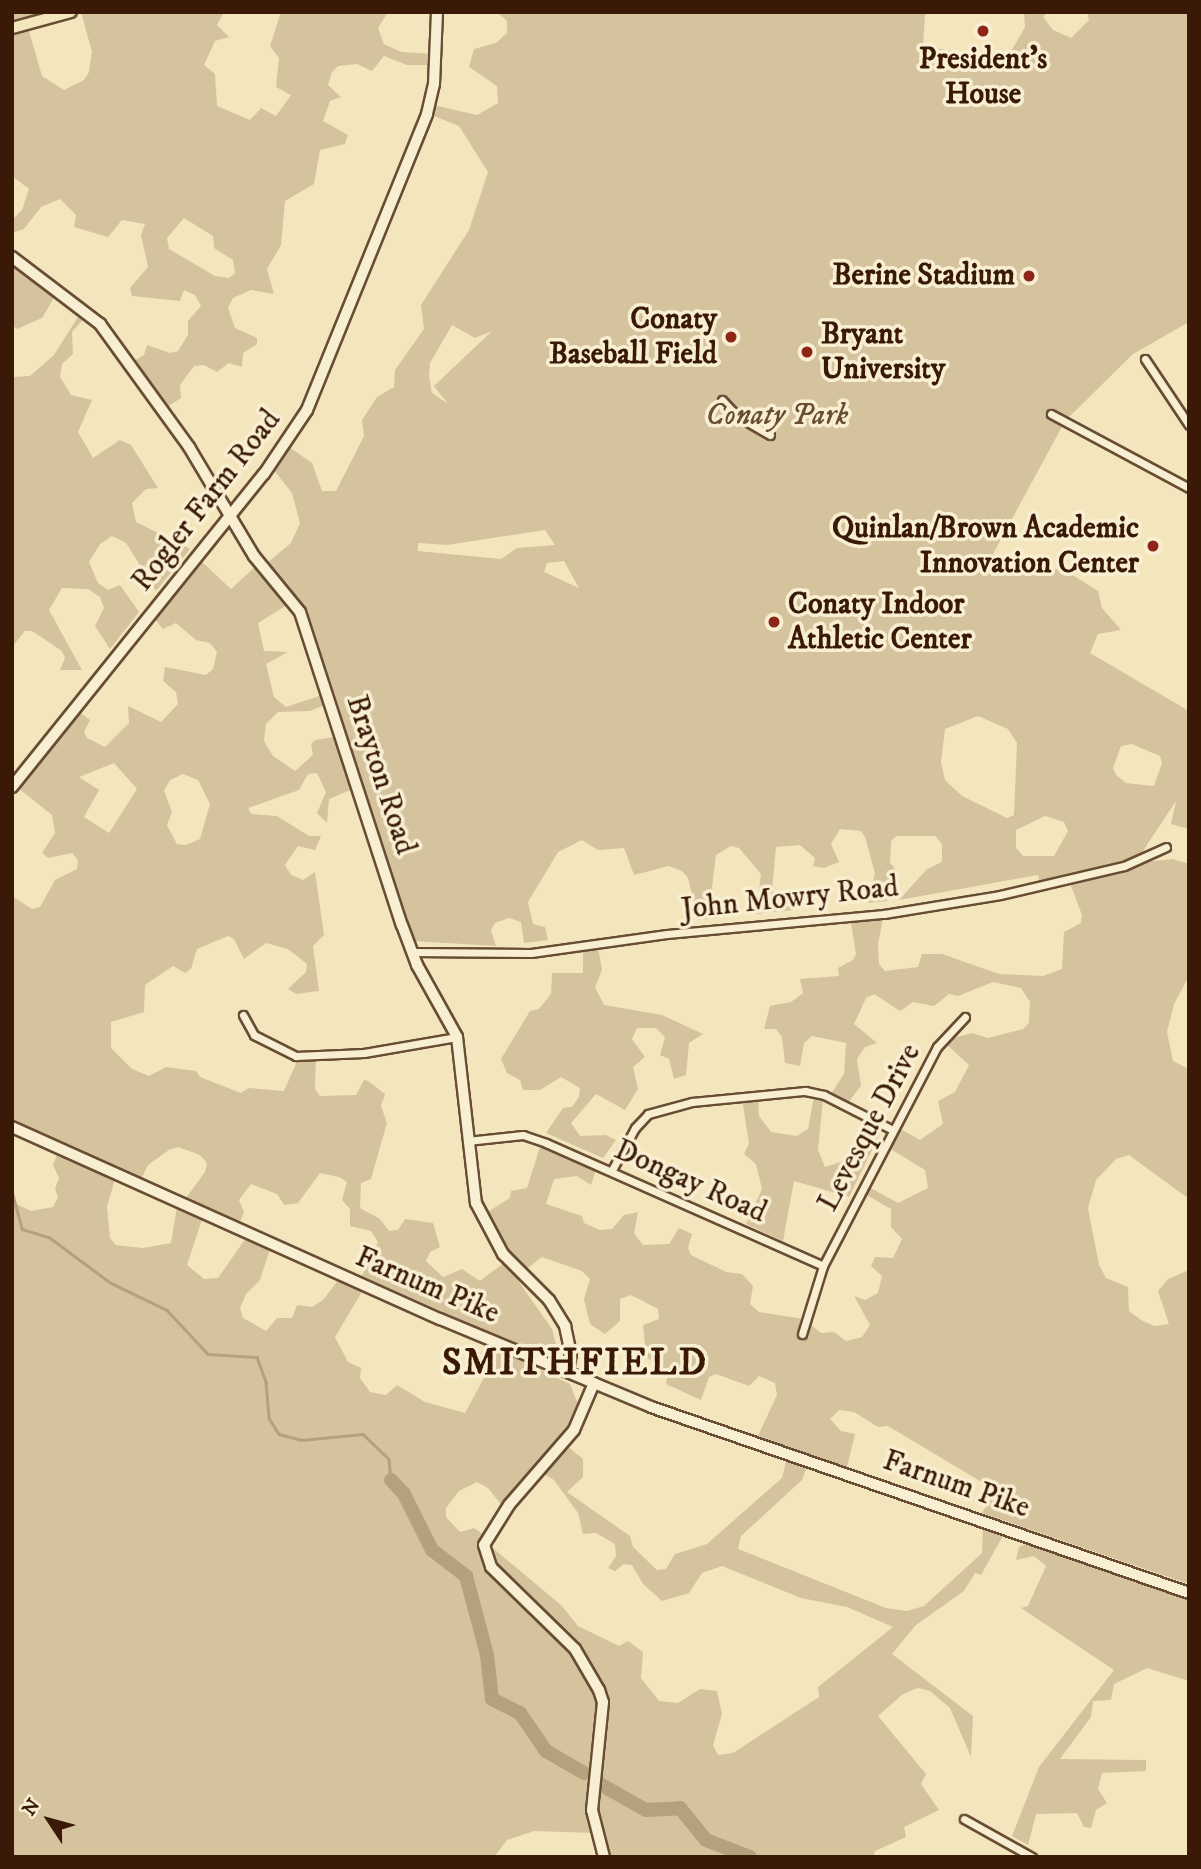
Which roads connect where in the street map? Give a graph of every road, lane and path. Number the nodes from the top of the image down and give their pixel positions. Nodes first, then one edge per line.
1 (71, 12) edge
2 (437, 12) edge
3 (12, 28) edge
4 (12, 257) edge
5 (1145, 359) dead end
6 (722, 400) dead end
7 (1051, 414) dead end
8 (1189, 425) edge
9 (770, 435) dead end
10 (1189, 488) edge
11 (228, 517) junction
12 (12, 787) edge
13 (1166, 847) dead end
14 (412, 952) junction
15 (243, 1015) dead end
16 (965, 1017) dead end
17 (457, 1037) junction
18 (12, 1127) edge
19 (893, 1130) junction
20 (467, 1141) junction
21 (612, 1170) junction
22 (823, 1266) junction
23 (802, 1334) dead end
24 (568, 1371) junction
25 (594, 1383) junction
26 (1189, 1593) edge
27 (964, 1819) dead end
28 (604, 1857) edge
29 (1032, 1857) edge

1 - 3 main road
2 - 11 street, Rogler Farm Road
4 - 11 street, Brayton Road
5 - 8 street
6 - 9 street
7 - 10 street
11 - 12 street, Rogler Farm Road
11 - 14 street, Brayton Road
13 - 14 street, John Mowry Road
14 - 17 street, Brayton Road
15 - 17 street
16 - 19 street, Levesque Drive
17 - 20 street, Brayton Road
18 - 24 street, Farnum Pike
19 - 21 street
19 - 22 street, Levesque Drive
20 - 21 street, Dongay Road
20 - 24 street, Brayton Road
21 - 22 street, Dongay Road
22 - 23 street
24 - 25 street, Farnum Pike
25 - 26 street, Farnum Pike
25 - 28 street
27 - 29 street

